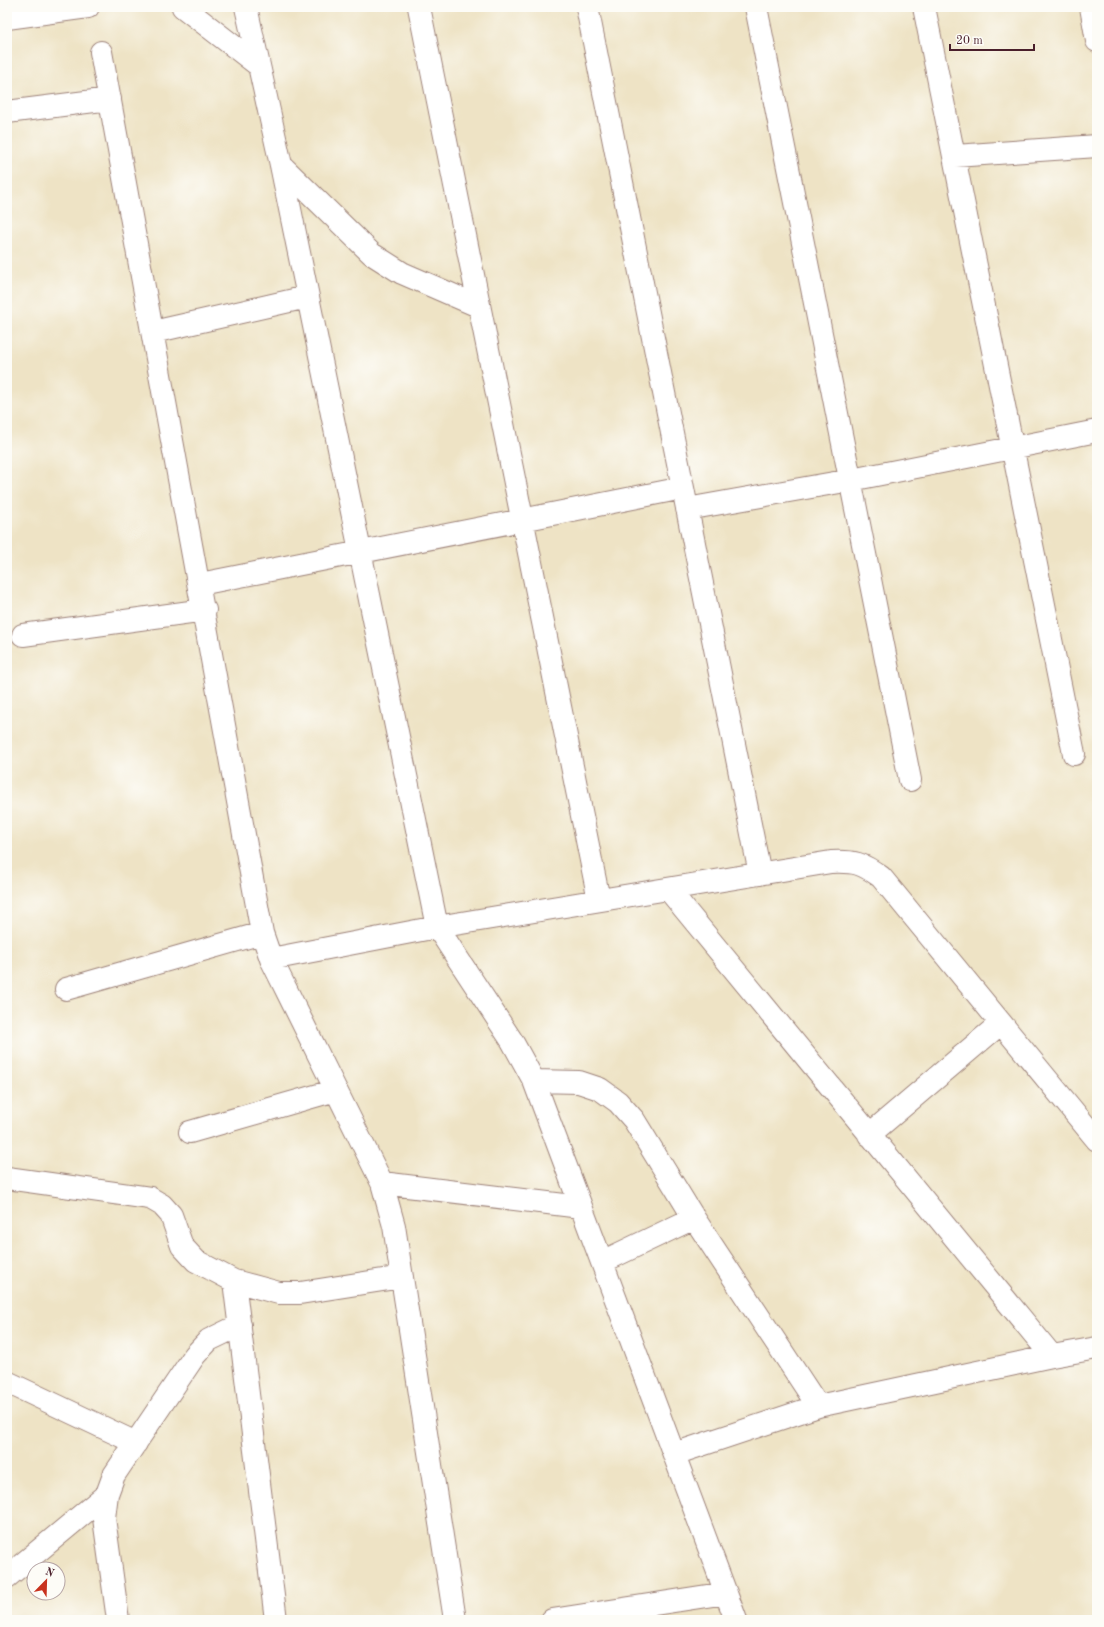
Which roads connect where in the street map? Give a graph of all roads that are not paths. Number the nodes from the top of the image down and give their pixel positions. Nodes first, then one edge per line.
1 (88, 7) edge
2 (183, 7) edge
3 (246, 7) edge
4 (419, 7) edge
5 (587, 7) edge
6 (756, 7) edge
7 (924, 7) edge
8 (1091, 7) edge
9 (7, 18) edge
10 (1097, 41) edge
11 (101, 52) dead end
12 (258, 65) junction
13 (110, 99) junction
14 (7, 112) edge
15 (1097, 146) edge
16 (955, 156) junction
17 (280, 165) junction
18 (308, 297) junction
19 (478, 306) junction
20 (153, 332) junction
21 (1097, 431) edge
22 (1012, 448) junction
23 (851, 480) junction
24 (683, 488) junction
25 (687, 509) junction
26 (521, 520) junction
27 (360, 551) junction
28 (200, 584) junction
29 (205, 610) junction
30 (23, 635) dead end
31 (1074, 754) dead end
32 (910, 780) dead end
33 (760, 874) junction
34 (668, 889) junction
35 (599, 900) junction
36 (437, 927) junction
37 (262, 933) junction
38 (271, 959) junction
39 (66, 989) dead end
40 (1001, 1023) junction
41 (534, 1081) junction
42 (336, 1090) junction
43 (190, 1132) dead end
44 (869, 1135) junction
45 (1097, 1140) edge
46 (7, 1178) edge
47 (382, 1183) junction
48 (581, 1207) junction
49 (694, 1218) junction
50 (602, 1262) junction
51 (402, 1277) junction
52 (234, 1280) junction
53 (240, 1325) junction
54 (1097, 1348) edge
55 (1052, 1356) junction
56 (7, 1382) edge
57 (818, 1406) junction
58 (136, 1443) junction
59 (674, 1454) junction
60 (107, 1494) junction
61 (7, 1577) edge
62 (726, 1593) junction
63 (118, 1620) edge
64 (276, 1620) edge
65 (455, 1620) edge
66 (552, 1620) edge
67 (736, 1620) edge

1 - 9 street
2 - 12 street
3 - 12 street
4 - 19 street
5 - 24 street
6 - 23 street
7 - 16 street
8 - 10 street
11 - 13 street
12 - 17 street
13 - 14 street
13 - 20 street
15 - 16 street
16 - 22 street
17 - 18 street
17 - 19 street
18 - 20 street
18 - 27 street
19 - 26 street
20 - 28 street
21 - 22 street
22 - 23 street
22 - 31 street
23 - 25 street
23 - 32 street
24 - 25 street
24 - 26 street
25 - 33 street
26 - 27 street
26 - 35 street
27 - 28 street
27 - 36 street
28 - 29 street
29 - 30 street
29 - 37 street
33 - 34 street
33 - 40 street
34 - 35 street
34 - 44 street
35 - 36 street
36 - 38 street
36 - 41 street
37 - 38 street
37 - 39 street
38 - 42 street
40 - 44 street
40 - 45 street
41 - 48 street
41 - 49 street
42 - 43 street
42 - 47 street
44 - 55 street
46 - 52 street
47 - 48 street
47 - 51 street
48 - 50 street
49 - 50 street
49 - 57 street
50 - 59 street
51 - 52 street
51 - 65 street
52 - 53 street
53 - 58 street
53 - 64 street
54 - 55 street
55 - 57 street
56 - 58 street
57 - 59 street
58 - 60 street
59 - 62 street
60 - 61 street
60 - 63 street
62 - 66 street
62 - 67 street

